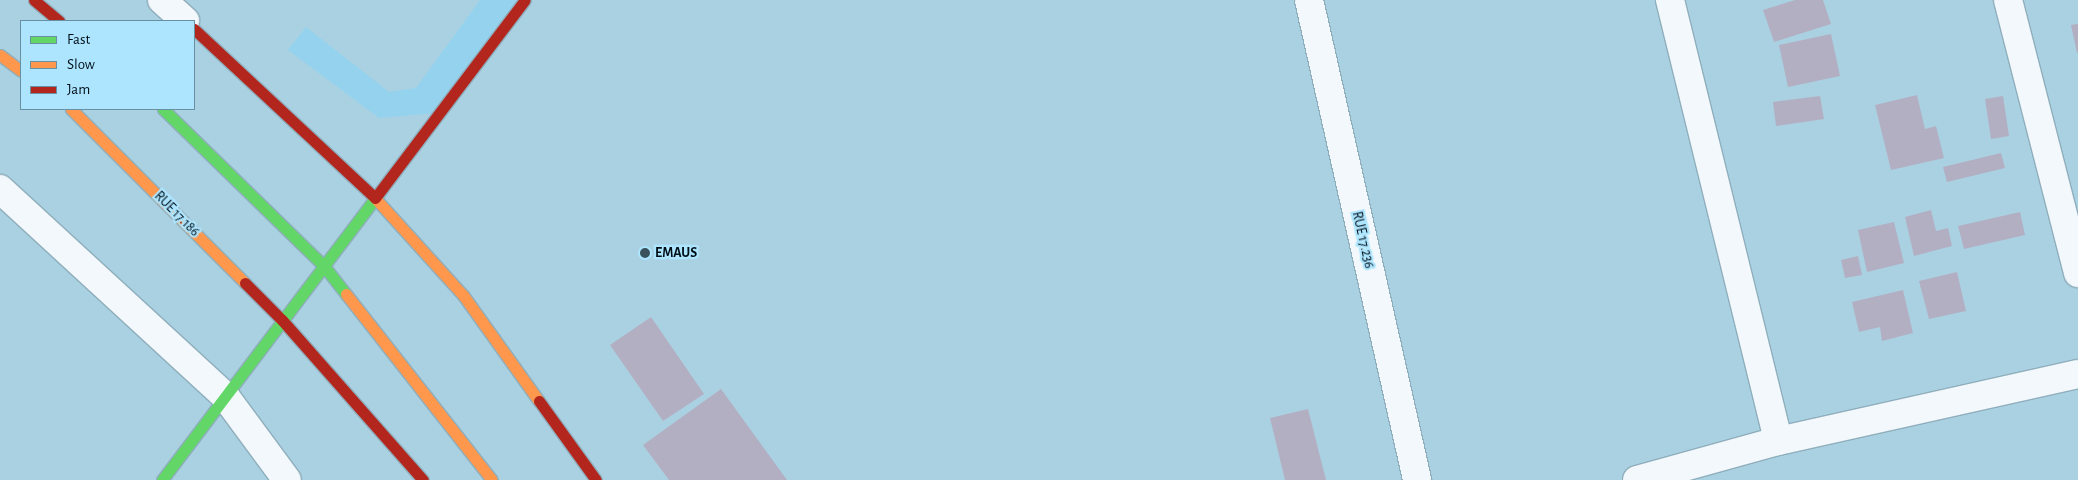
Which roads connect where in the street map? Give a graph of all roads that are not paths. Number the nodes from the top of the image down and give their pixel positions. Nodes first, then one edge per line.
1 (34, 0) edge
2 (162, 0) edge
3 (525, 0) edge
4 (1309, 0) edge
5 (1670, 0) edge
6 (2008, 0) edge
7 (58, 20) edge
8 (184, 20) edge
9 (195, 30) edge
10 (0, 55) edge
11 (20, 70) edge
12 (72, 110) edge
13 (164, 110) edge
14 (0, 189) edge
15 (375, 198) junction
16 (324, 266) junction
17 (2078, 272) edge
18 (282, 320) junction
19 (2078, 374) edge
20 (225, 396) junction
21 (1778, 441) junction
22 (162, 480) edge
23 (287, 480) edge
24 (423, 480) edge
25 (492, 480) edge
26 (596, 480) edge
27 (1417, 480) edge
28 (1637, 480) edge

1 - 7 street
2 - 8 street
3 - 15 street
4 - 27 street, RUE 17.236
5 - 21 street
6 - 17 street
9 - 15 street
10 - 11 street
12 - 18 street, RUE 17.186
13 - 16 street
14 - 20 street
15 - 16 street
15 - 26 street
16 - 18 street
16 - 25 street
18 - 20 street
18 - 24 street, RUE 17.186
19 - 21 street
20 - 22 street
20 - 23 street
21 - 28 street

